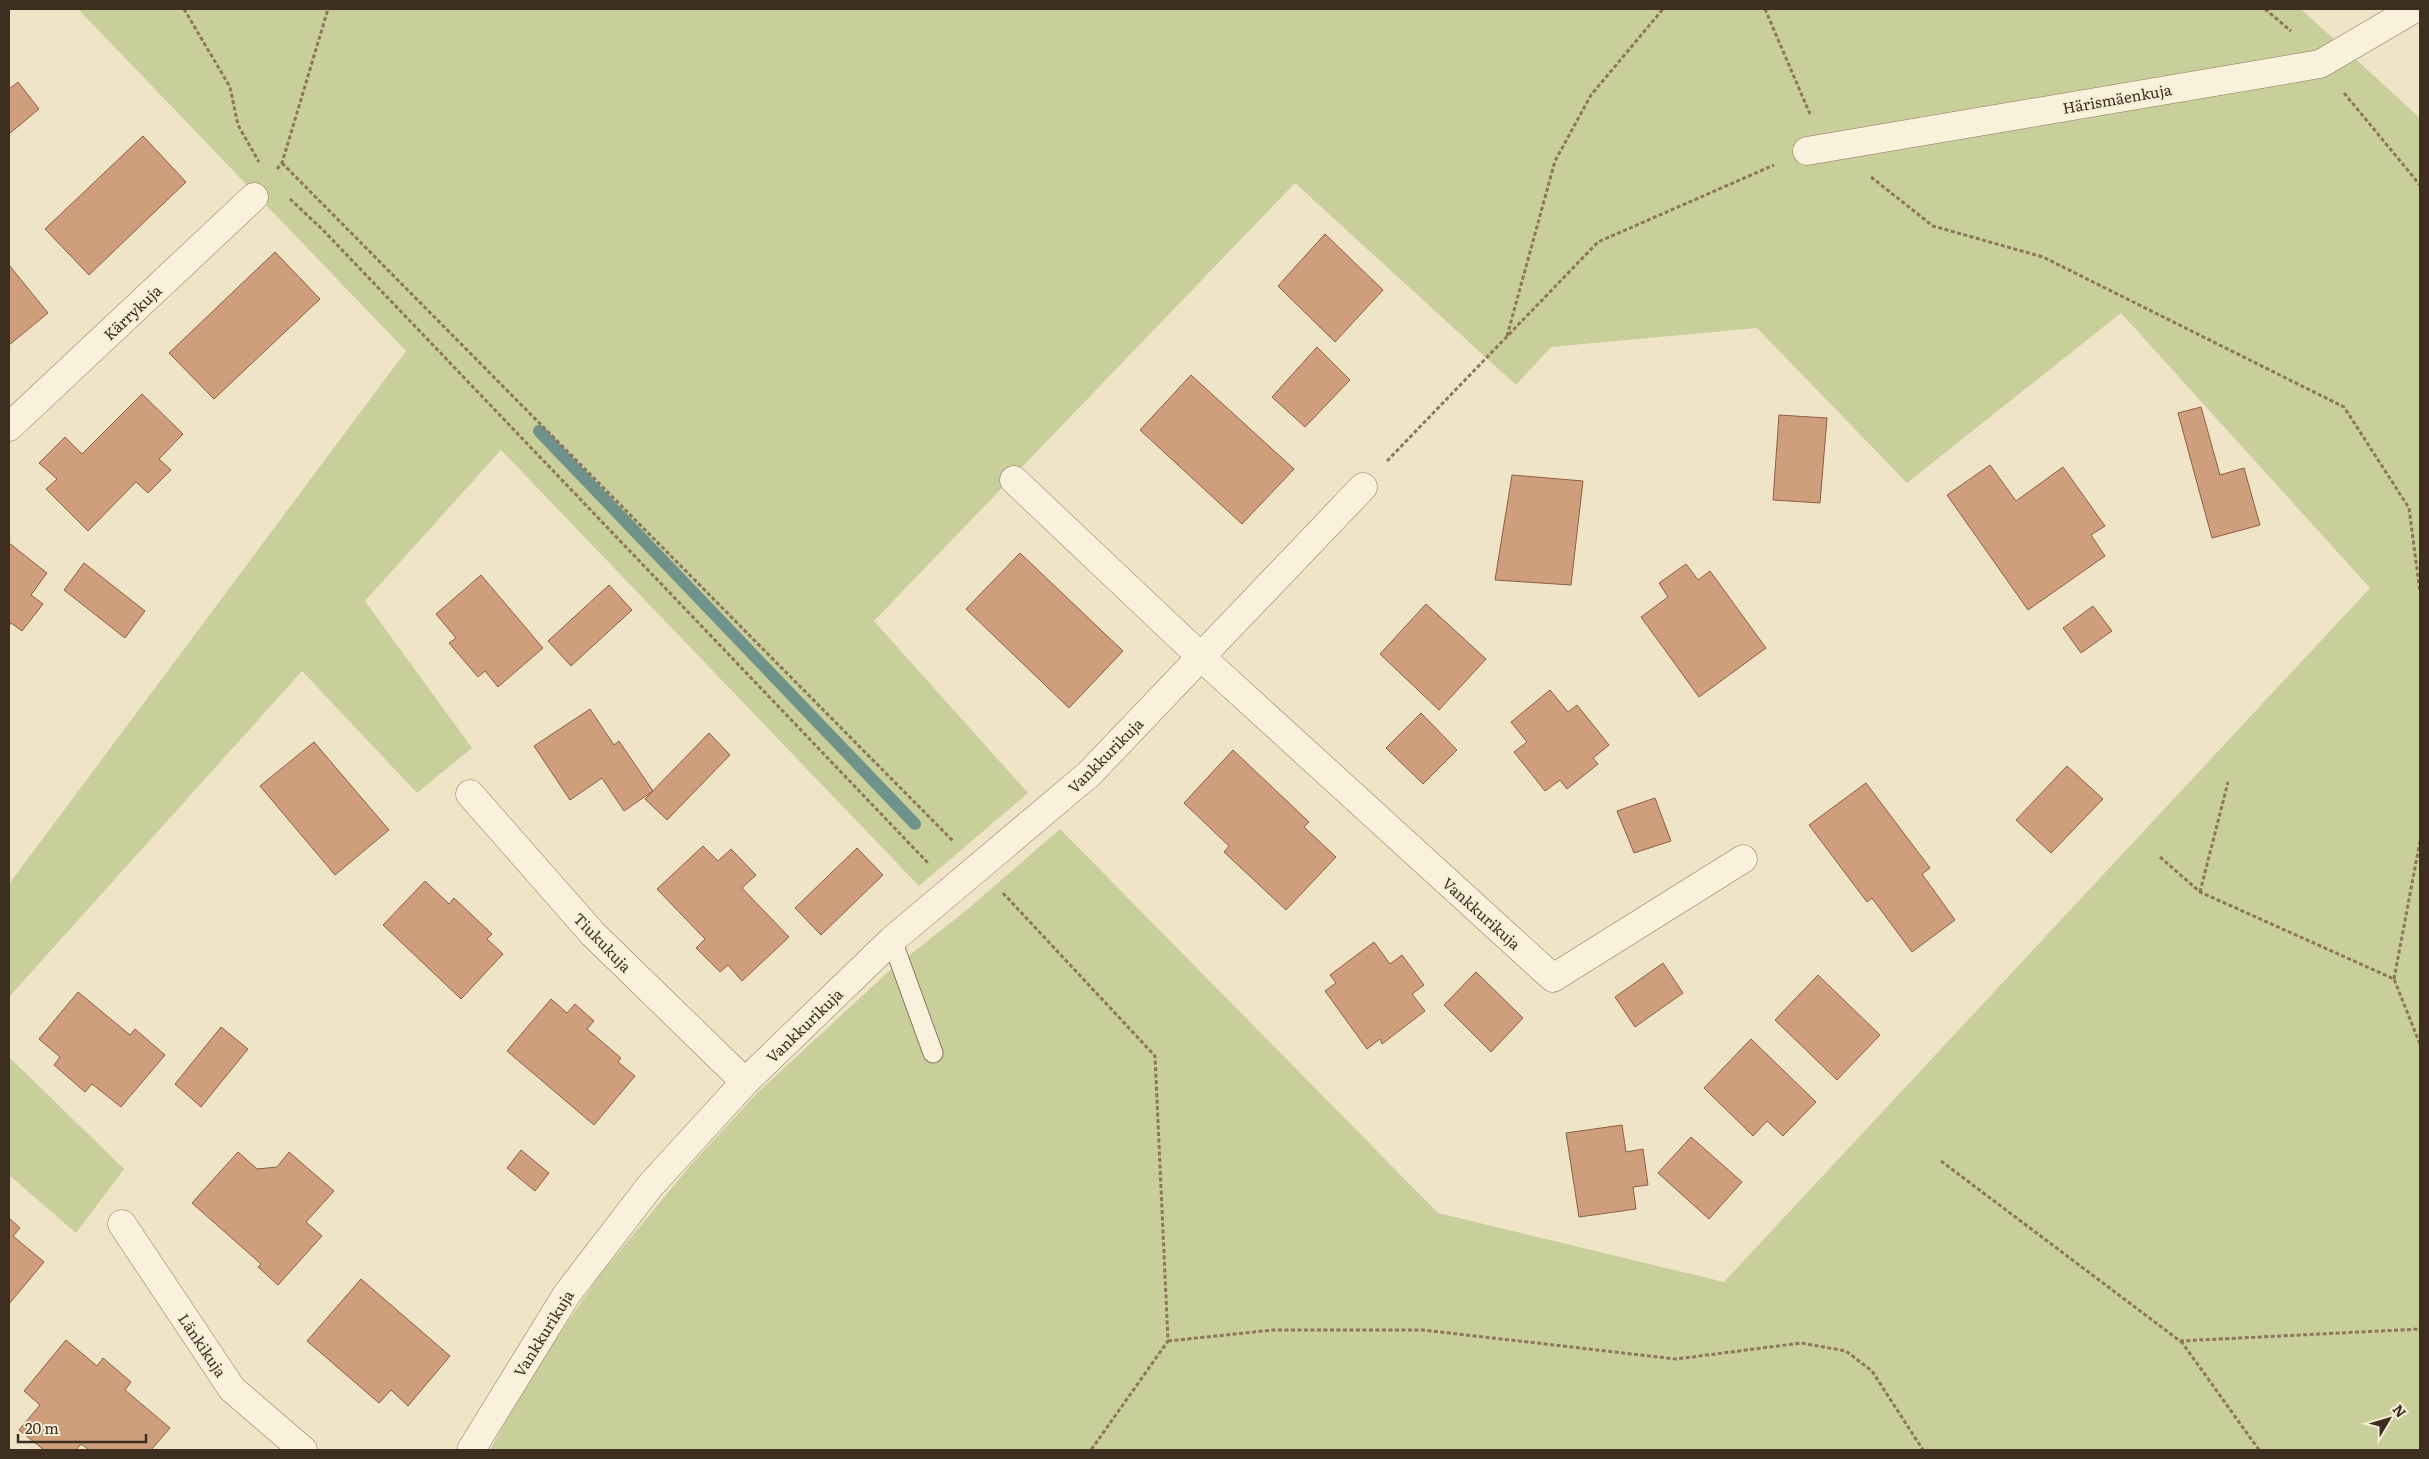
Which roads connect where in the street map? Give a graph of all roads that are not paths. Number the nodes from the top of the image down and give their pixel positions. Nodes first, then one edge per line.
1 (2414, 9) edge
2 (1819, 149) road end
3 (262, 188) road end
4 (9, 427) edge
5 (1014, 480) dead end
6 (1363, 487) road end
7 (1200, 656) junction
8 (470, 794) dead end
9 (1743, 859) dead end
10 (892, 940) junction
11 (934, 1053) dead end
12 (744, 1082) junction
13 (122, 1224) dead end
14 (303, 1450) edge
15 (471, 1450) edge

1 - 2 street, Härismäenkuja
3 - 4 street, Kärrykuja
5 - 7 street, Vankkurikuja
6 - 7 street, Vankkurikuja
7 - 9 street, Vankkurikuja
7 - 10 street, Vankkurikuja
8 - 12 street, Tiukukuja
10 - 11 lane
10 - 12 street, Vankkurikuja
12 - 15 street, Vankkurikuja
13 - 14 street, Länkikuja

